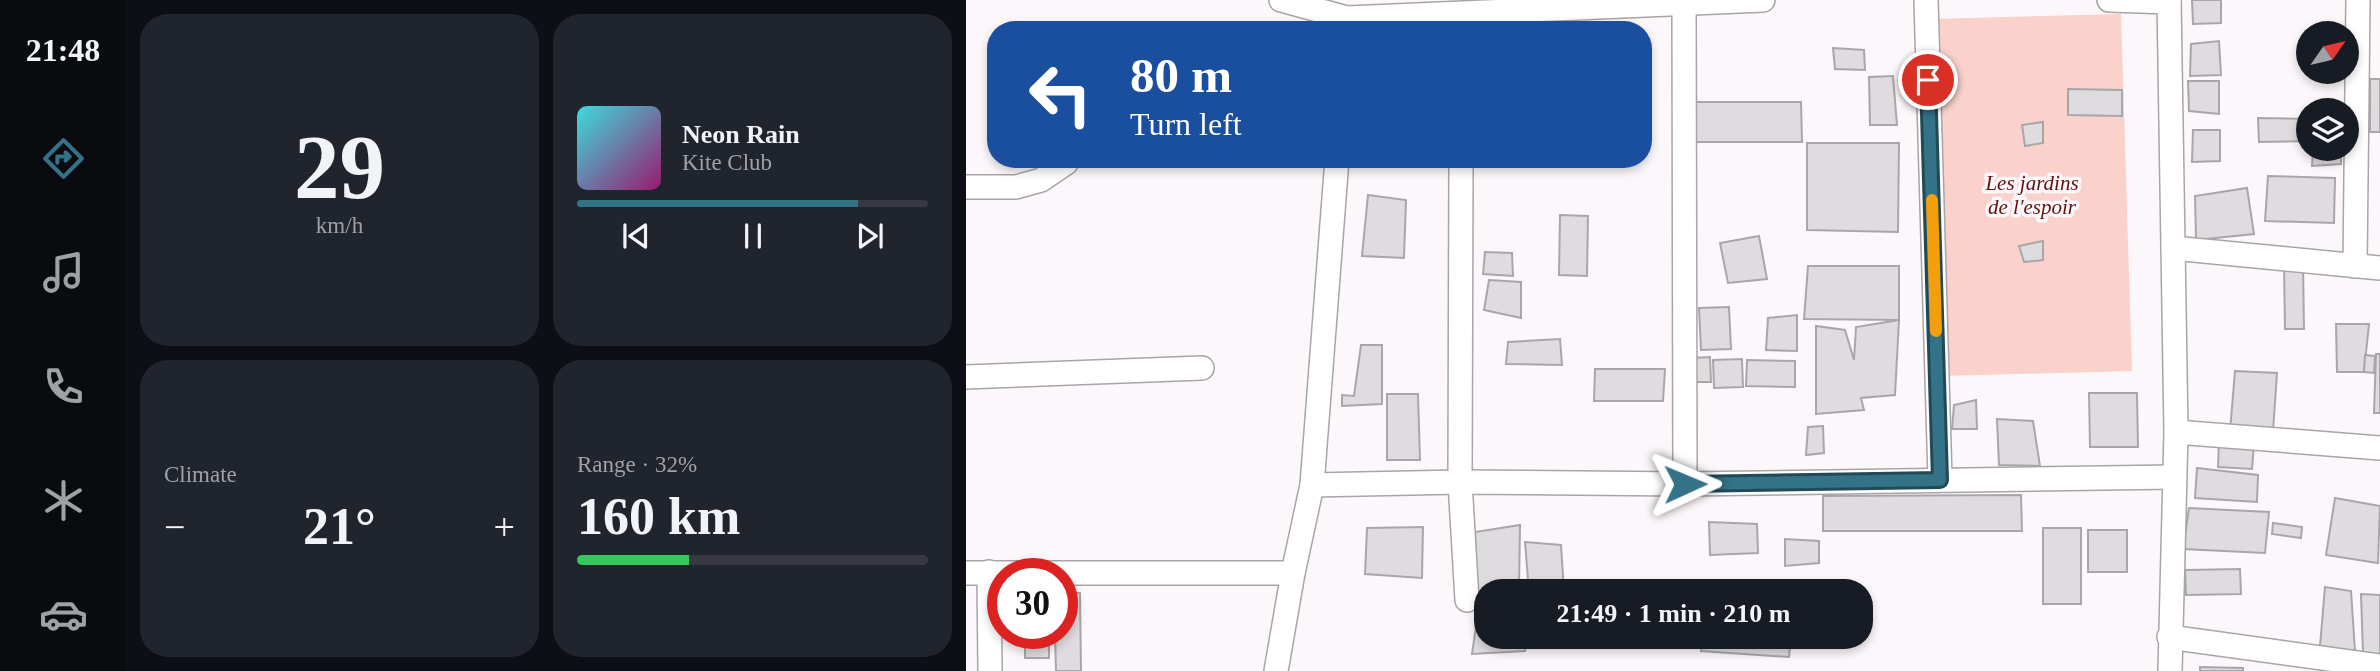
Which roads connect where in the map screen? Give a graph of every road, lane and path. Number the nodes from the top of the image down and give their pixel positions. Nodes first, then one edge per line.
1 (1281, 0) edge
2 (1763, 0) edge
3 (1926, 0) edge
4 (2109, 0) edge
5 (2358, 0) edge
6 (2169, 1) edge
7 (1684, 2) edge
8 (1462, 15) edge
9 (1339, 21) edge
10 (1385, 21) edge
11 (1059, 168) edge
12 (1336, 168) edge
13 (1461, 168) edge
14 (966, 187) edge
15 (2173, 248) junction
16 (2355, 266) junction
17 (2380, 268) edge
18 (1202, 368) dead end
19 (966, 377) edge
20 (2176, 432) junction
21 (2380, 448) edge
22 (2174, 477) junction
23 (1940, 480) junction
24 (1460, 482) junction
25 (1685, 484) junction
26 (1312, 485) junction
27 (977, 572) edge
28 (1293, 573) junction
29 (1467, 600) dead end
30 (2169, 636) junction
31 (2380, 666) edge
32 (990, 671) edge
33 (1276, 671) edge
34 (2170, 671) edge

1 - 9 street
2 - 7 street
3 - 23 street
4 - 6 street
5 - 16 street
6 - 15 street
7 - 8 street
7 - 25 street
8 - 10 street
11 - 14 street
12 - 26 street
13 - 24 street
15 - 16 street
15 - 20 street
16 - 17 street
18 - 19 street
20 - 21 street
20 - 22 street
22 - 23 street
22 - 30 street
23 - 25 street
24 - 25 street
24 - 26 street
24 - 29 street
26 - 28 street
27 - 28 street
27 - 32 street
28 - 33 street
30 - 31 street
30 - 34 street

